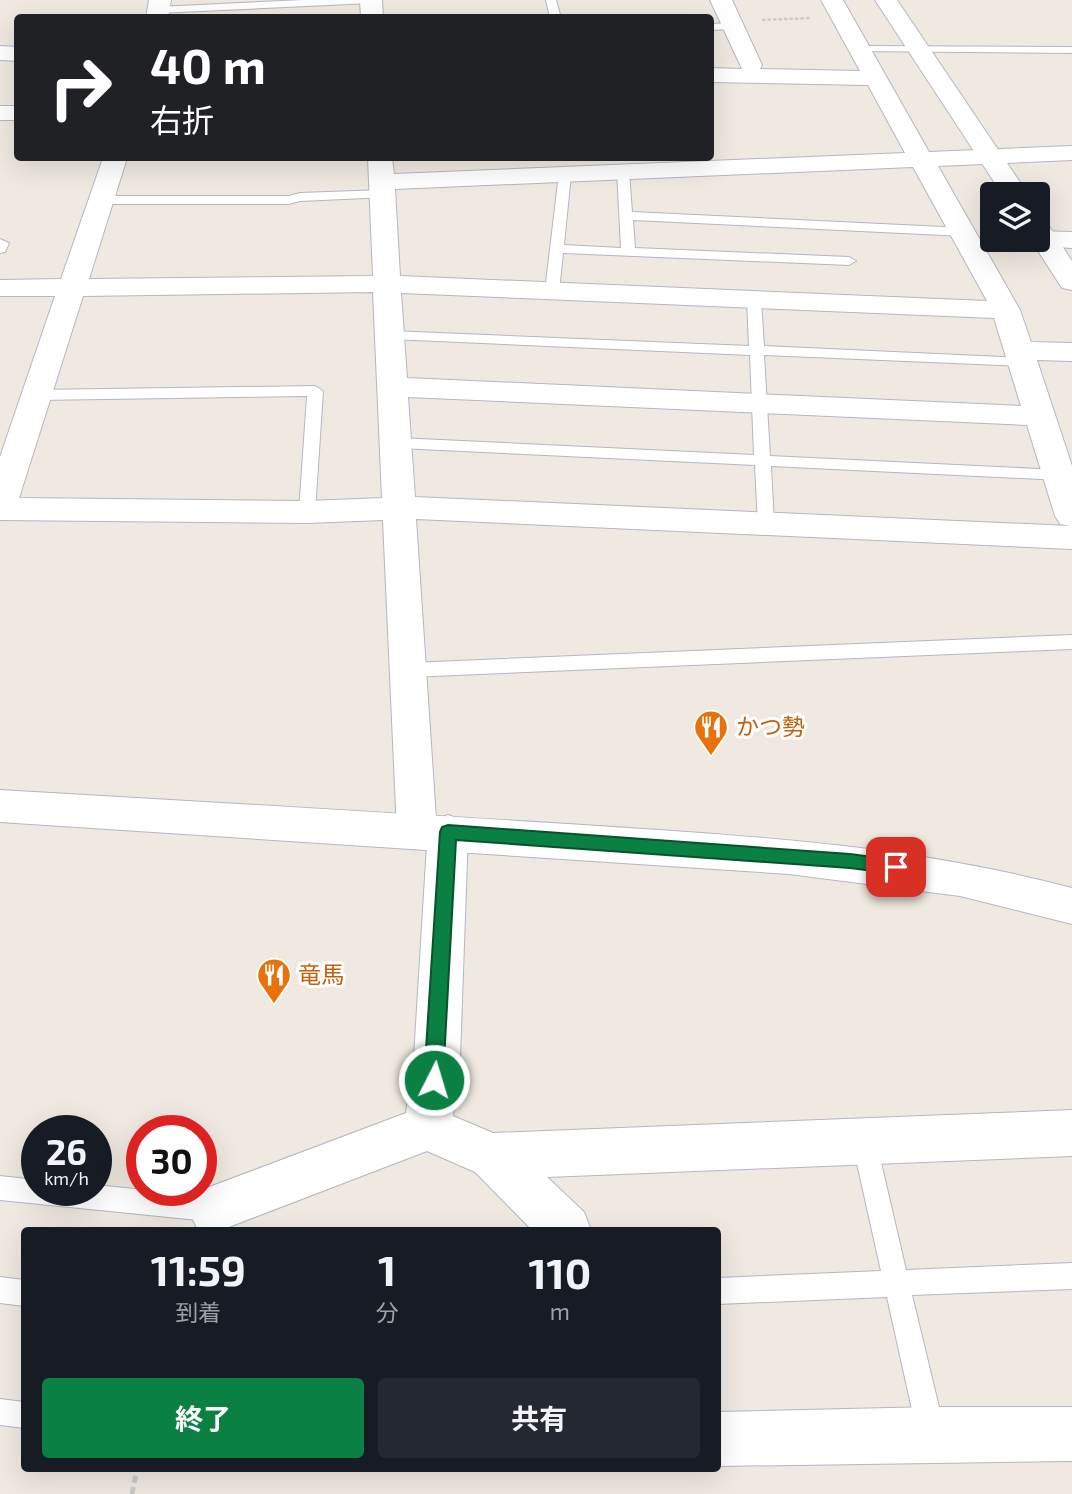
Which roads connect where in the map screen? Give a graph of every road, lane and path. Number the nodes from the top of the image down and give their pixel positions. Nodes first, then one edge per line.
1 (371, 0) edge
2 (721, 0) edge
3 (886, 0) edge
4 (158, 9) edge
5 (837, 9) edge
6 (724, 25) edge
7 (860, 49) junction
8 (919, 49) junction
9 (1072, 50) edge
10 (751, 65) dead end
11 (714, 75) edge
12 (876, 78) junction
13 (1072, 153) edge
14 (991, 157) junction
15 (923, 159) junction
16 (114, 161) edge
17 (623, 172) junction
18 (565, 174) junction
19 (382, 178) edge
20 (1007, 182) edge
21 (102, 200) junction
22 (626, 216) junction
23 (974, 235) edge
24 (1050, 237) edge
25 (1072, 240) edge
26 (0, 243) edge
27 (0, 248) edge
28 (556, 249) junction
29 (1050, 250) edge
30 (628, 252) junction
31 (849, 261) dead end
32 (1072, 282) edge
33 (388, 284) junction
34 (73, 287) junction
35 (0, 288) edge
36 (552, 291) junction
37 (754, 300) junction
38 (1006, 310) junction
39 (391, 335) junction
40 (757, 350) junction
41 (1072, 352) edge
42 (1023, 357) junction
43 (395, 387) junction
44 (37, 395) junction
45 (759, 403) junction
46 (1041, 415) junction
47 (398, 443) junction
48 (763, 461) junction
49 (1060, 475) junction
50 (0, 507) edge
51 (401, 510) junction
52 (307, 512) junction
53 (1072, 516) edge
54 (765, 524) junction
55 (1072, 538) edge
56 (1072, 642) edge
57 (410, 670) junction
58 (0, 806) edge
59 (433, 832) junction
60 (1072, 906) edge
61 (428, 1128) junction
62 (1072, 1133) edge
63 (864, 1141) junction
64 (492, 1156) junction
65 (0, 1188) edge
66 (210, 1219) edge
67 (563, 1227) edge
68 (1072, 1276) edge
69 (899, 1283) junction
70 (0, 1290) edge
71 (721, 1291) edge
72 (21, 1293) edge
73 (0, 1412) edge
74 (21, 1415) edge
75 (932, 1433) junction
76 (1072, 1434) edge
77 (721, 1439) edge
78 (136, 1472) edge
79 (132, 1494) edge

1 - 4 lane
2 - 6 street
3 - 8 street
5 - 6 path
5 - 7 street
6 - 10 street
7 - 8 lane
7 - 12 street
8 - 9 lane
8 - 14 street
11 - 12 street
12 - 15 street
13 - 14 street
14 - 15 street
14 - 20 street
15 - 17 street
15 - 23 street
16 - 21 street
17 - 18 street
17 - 22 lane
18 - 19 street
18 - 28 lane
19 - 21 lane
19 - 33 street
21 - 34 street
22 - 23 lane
22 - 30 lane
23 - 38 street
24 - 25 street
26 - 27 lane
28 - 30 lane
28 - 36 lane
29 - 32 street
30 - 31 lane
33 - 34 street
33 - 36 street
33 - 39 street
34 - 35 street
34 - 44 street
36 - 37 street
37 - 38 street
37 - 40 lane
38 - 42 street
39 - 40 lane
39 - 43 street
40 - 42 lane
40 - 45 lane
41 - 42 street
42 - 46 street
43 - 45 street
43 - 47 street
44 - 50 street
44 - 52 lane
45 - 46 street
45 - 48 lane
46 - 49 street
47 - 48 lane
47 - 51 street
48 - 49 lane
48 - 54 lane
49 - 53 street
50 - 52 street
51 - 52 street
51 - 54 street
51 - 57 street
54 - 55 street
56 - 57 lane
57 - 59 street
58 - 59 street
59 - 60 street
59 - 61 street
61 - 64 street
61 - 66 street
62 - 63 street
63 - 64 street
63 - 69 lane
64 - 67 street
65 - 66 lane
68 - 69 lane
69 - 71 lane
69 - 75 lane
70 - 72 lane
73 - 74 lane
75 - 76 street
75 - 77 street
78 - 79 path

